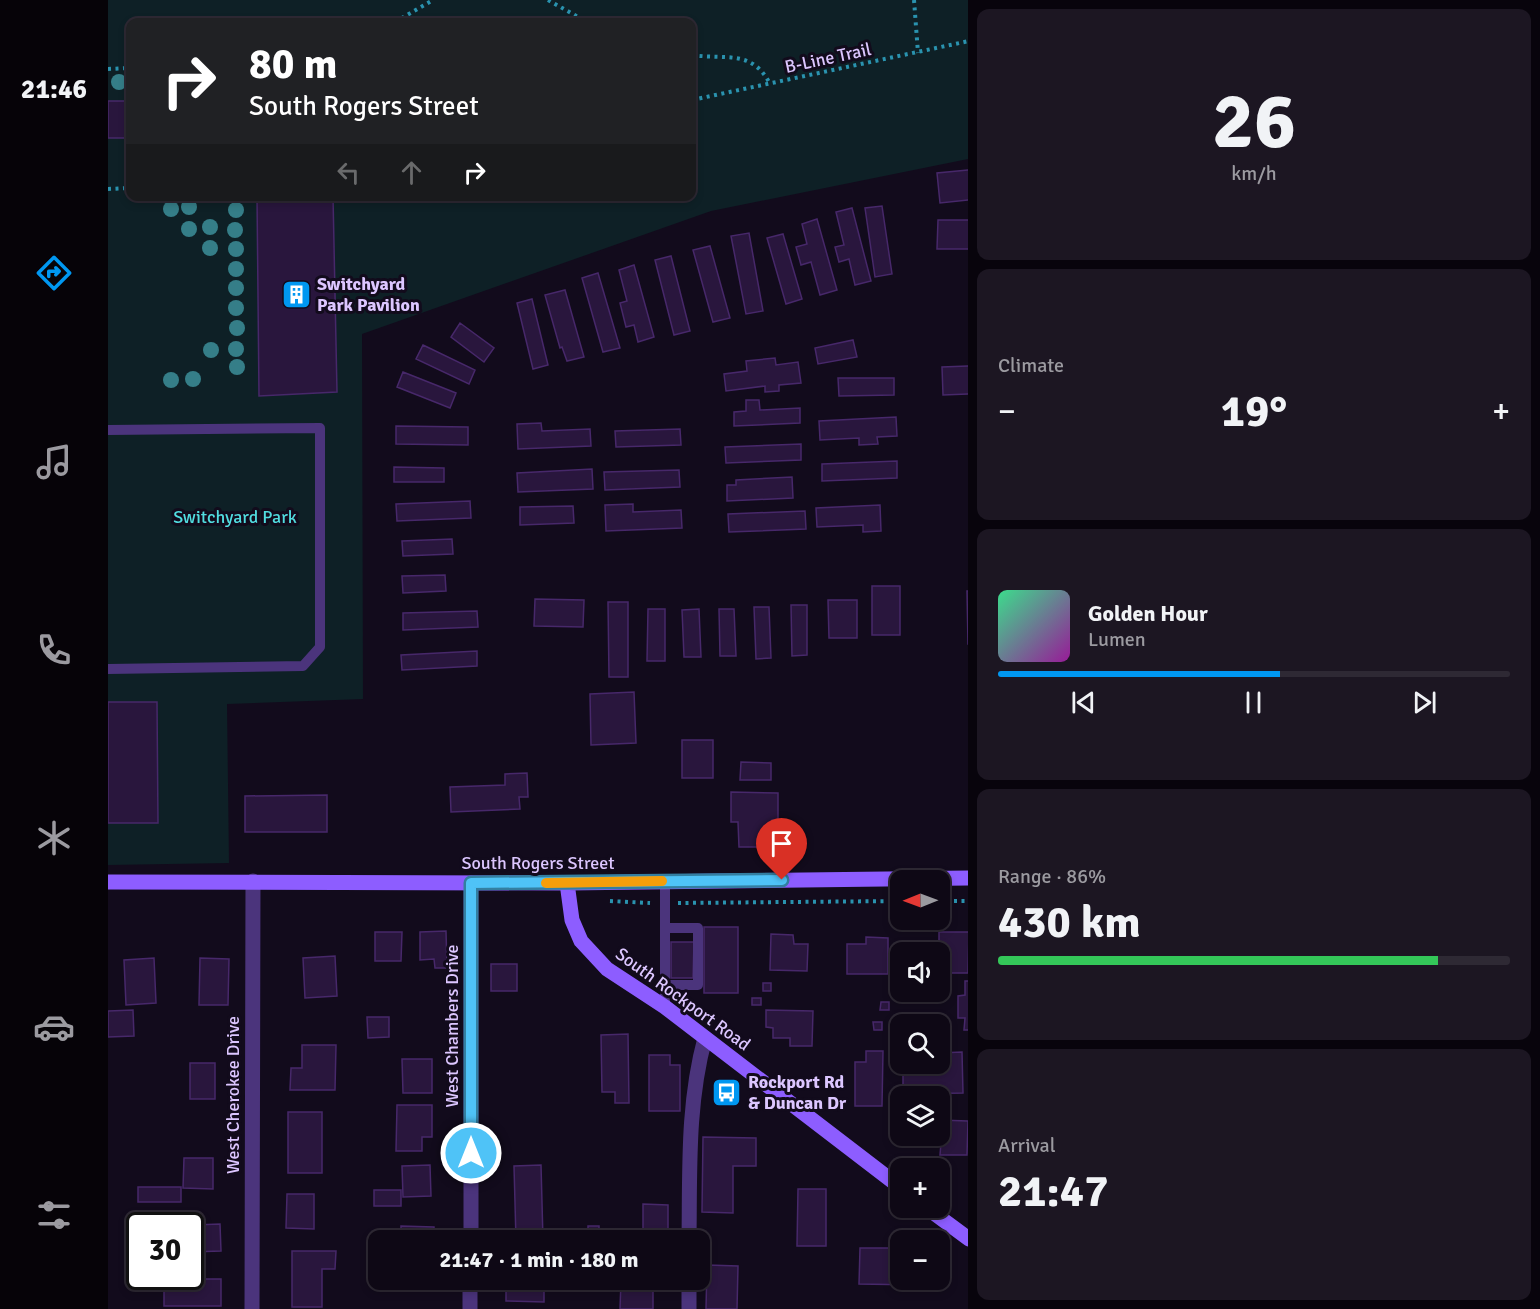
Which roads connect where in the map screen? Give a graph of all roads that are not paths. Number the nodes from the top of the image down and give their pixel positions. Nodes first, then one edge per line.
1 (108, 430) edge
2 (108, 669) edge
3 (968, 878) edge
4 (253, 881) junction
5 (665, 881) junction
6 (108, 882) edge
7 (471, 883) junction
8 (567, 883) junction
9 (665, 928) junction
10 (666, 985) junction
11 (665, 1007) junction
12 (705, 1038) junction
13 (890, 1179) edge
14 (941, 1218) edge
15 (471, 1230) edge
16 (689, 1230) edge
17 (968, 1238) edge
18 (470, 1290) edge
19 (689, 1290) edge
20 (252, 1309) edge
21 (470, 1309) edge
22 (689, 1309) edge

1 - 2 lane
3 - 5 street, South Rogers Street
4 - 6 street, South Rogers Street
4 - 7 street, South Rogers Street
4 - 20 street, West Cherokee Drive
5 - 8 street, South Rogers Street
5 - 9 lane
7 - 8 street, South Rogers Street
7 - 15 street, West Chambers Drive
8 - 11 street, South Rockport Road
9 - 10 lane
9 - 10 lane
10 - 11 lane
11 - 12 street, South Rockport Road
12 - 13 street, South Rockport Road
12 - 16 street
14 - 17 street
18 - 21 street
19 - 22 street

